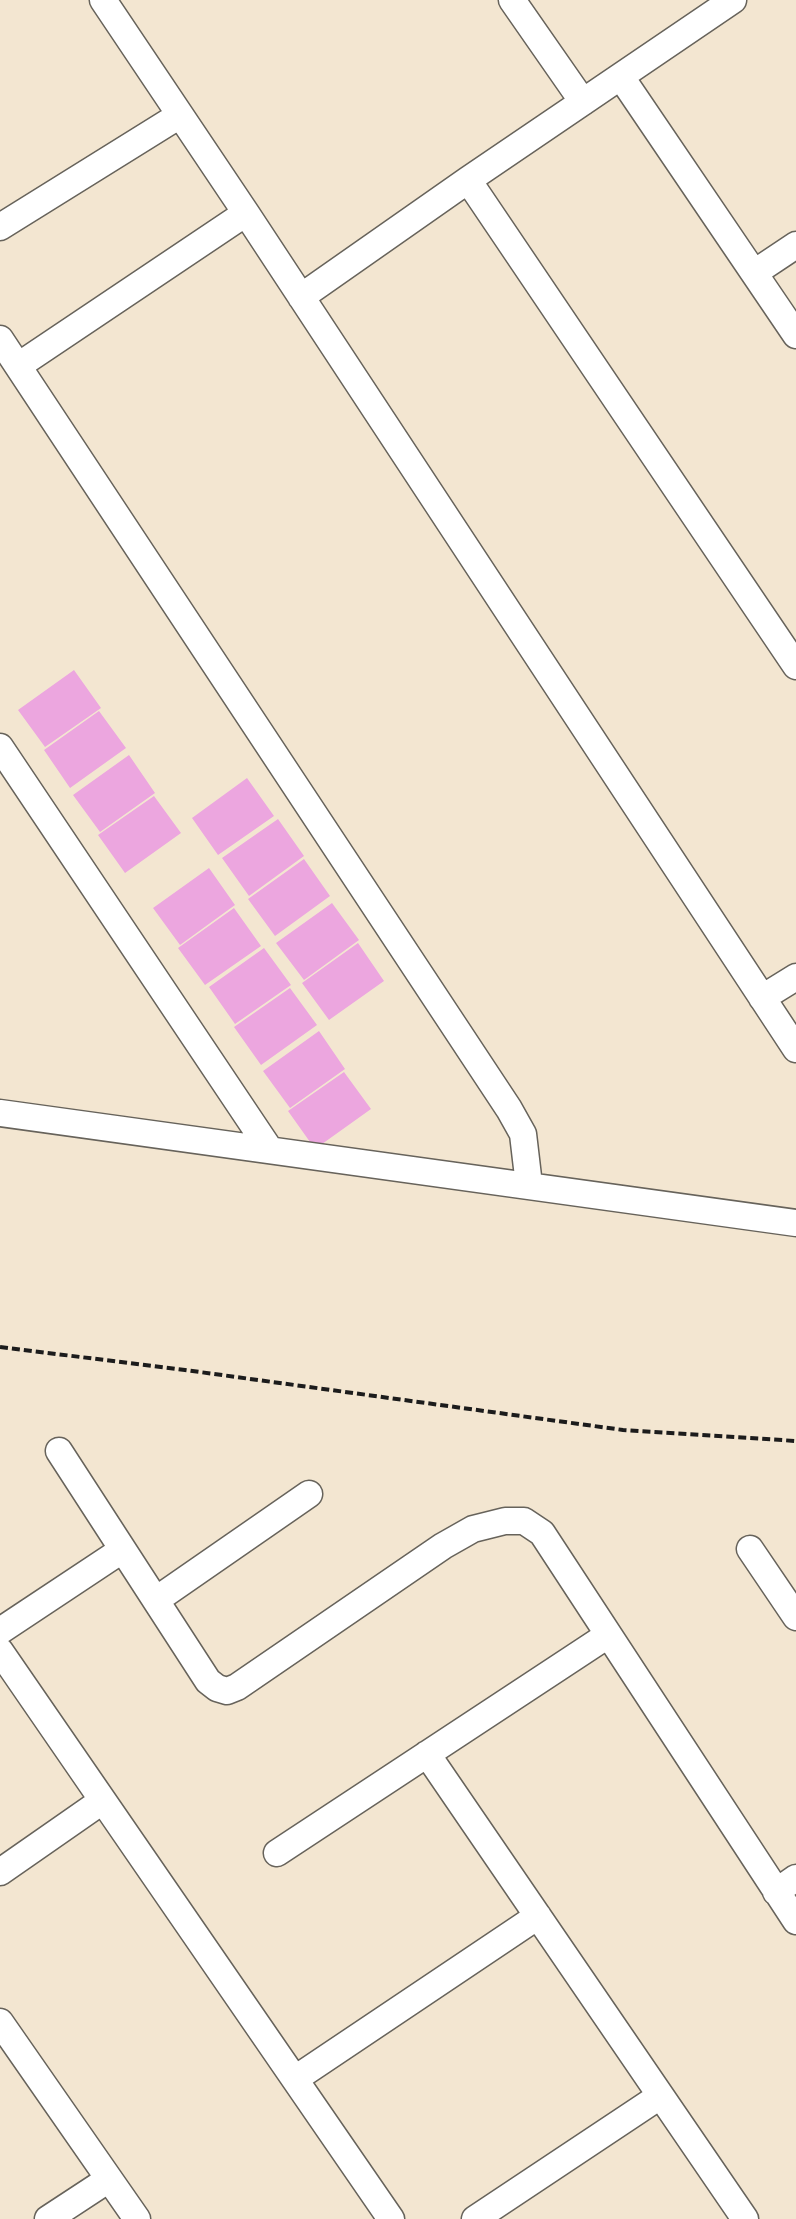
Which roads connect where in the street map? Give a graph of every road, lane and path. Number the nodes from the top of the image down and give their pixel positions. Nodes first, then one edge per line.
1 (103, 0) edge
2 (512, 0) edge
3 (733, 0) edge
4 (621, 76) junction
5 (583, 102) junction
6 (180, 115) junction
7 (468, 180) junction
8 (246, 212) junction
9 (0, 227) edge
10 (796, 245) edge
11 (754, 273) junction
12 (301, 297) junction
13 (796, 335) edge
14 (0, 339) edge
15 (18, 366) junction
16 (796, 666) edge
17 (0, 747) edge
18 (796, 977) edge
19 (762, 998) junction
20 (796, 1049) edge
21 (0, 1113) edge
22 (270, 1150) junction
23 (529, 1185) junction
24 (796, 1223) edge
25 (59, 1452) dead end
26 (309, 1494) dead end
27 (750, 1549) dead end
28 (122, 1550) junction
29 (156, 1600) junction
30 (796, 1617) edge
31 (0, 1631) edge
32 (608, 1635) junction
33 (0, 1652) edge
34 (427, 1754) junction
35 (102, 1801) junction
36 (277, 1853) dead end
37 (0, 1872) edge
38 (786, 1885) edge
39 (538, 1916) junction
40 (796, 1921) edge
41 (0, 2022) edge
42 (295, 2079) junction
43 (660, 2096) junction
44 (109, 2179) junction
45 (48, 2219) edge
46 (137, 2219) edge
47 (391, 2219) edge
48 (475, 2219) edge
49 (745, 2219) edge

1 - 6 street
2 - 5 street
3 - 4 street
4 - 5 street
4 - 11 street
5 - 7 street
6 - 8 street
6 - 9 street
7 - 12 street
7 - 16 street
8 - 12 street
8 - 15 street
10 - 11 street
11 - 13 street
12 - 19 street
14 - 15 street
15 - 23 street
17 - 22 street
18 - 19 street
19 - 20 street
21 - 22 street
22 - 23 street
23 - 24 street
25 - 28 street
26 - 29 street
27 - 30 street
28 - 29 street
28 - 31 street
29 - 32 street
32 - 34 street
32 - 38 street
33 - 35 street
34 - 36 street
34 - 39 street
35 - 37 street
35 - 42 street
38 - 40 street
39 - 42 street
39 - 43 street
41 - 44 street
42 - 47 street
43 - 48 street
43 - 49 street
44 - 45 street
44 - 46 street

